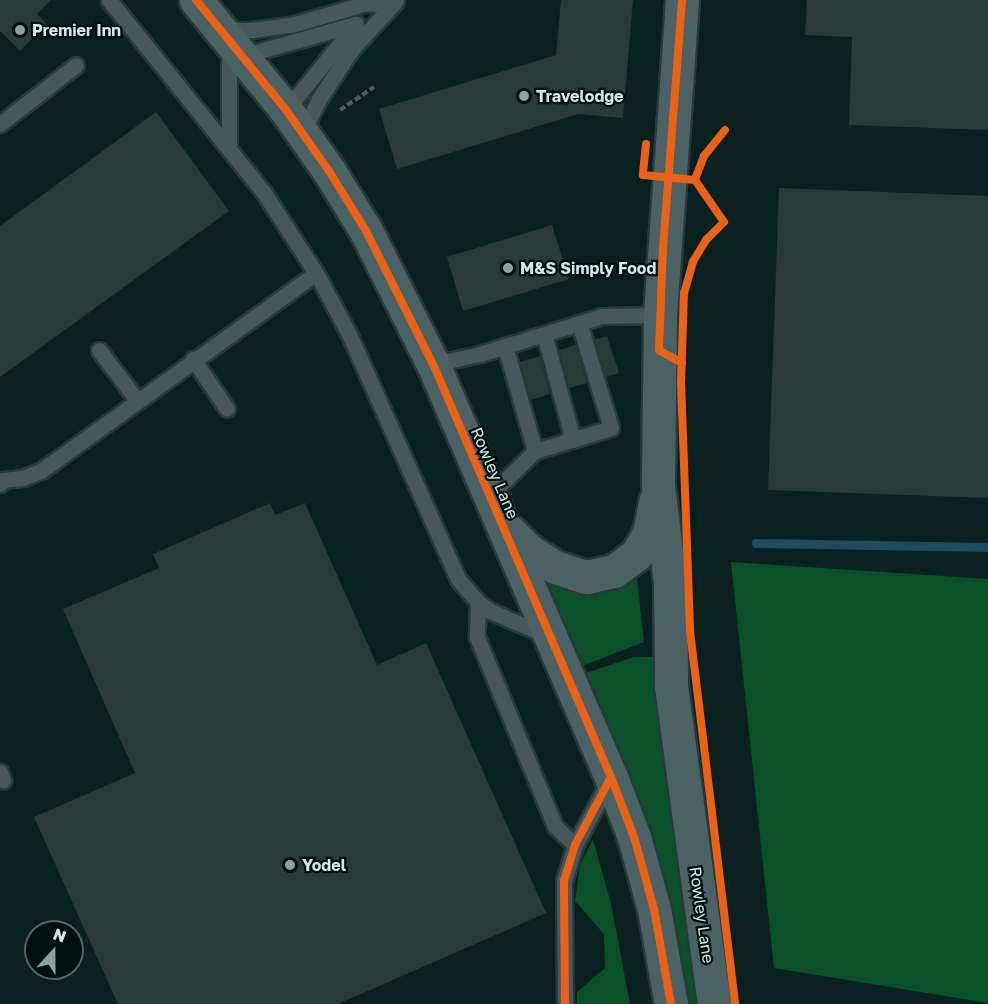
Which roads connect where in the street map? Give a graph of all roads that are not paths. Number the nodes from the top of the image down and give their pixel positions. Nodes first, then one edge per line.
1 (109, 0) edge
2 (196, 0) edge
3 (682, 0) edge
4 (394, 1) edge
5 (231, 42) junction
6 (76, 65) dead end
7 (294, 121) junction
8 (0, 124) edge
9 (229, 150) junction
10 (316, 273) junction
11 (660, 315) junction
12 (579, 323) junction
13 (544, 334) junction
14 (506, 346) junction
15 (99, 350) dead end
16 (194, 359) junction
17 (434, 363) junction
18 (137, 400) junction
19 (227, 409) dead end
20 (573, 440) junction
21 (535, 452) junction
22 (1, 481) edge
23 (658, 486) junction
24 (491, 494) junction
25 (504, 526) junction
26 (478, 602) junction
27 (552, 637) junction
28 (611, 777) junction
29 (575, 845) junction
30 (565, 1004) edge
31 (671, 1004) edge
32 (714, 1004) edge

1 - 9 lane
2 - 5 main road, Rowley Lane
3 - 11 main road, Rowley Lane
4 - 5 lane
4 - 7 lane
5 - 7 main road, Rowley Lane
5 - 7 lane
5 - 9 lane
6 - 8 lane
7 - 17 main road, Rowley Lane
9 - 10 lane
10 - 16 lane
10 - 26 lane
11 - 12 lane
11 - 23 main road, Rowley Lane
12 - 13 lane
12 - 20 lane
13 - 14 lane
13 - 20 lane
14 - 17 lane
14 - 21 lane
15 - 18 lane
16 - 18 lane
16 - 19 lane
17 - 24 main road, Rowley Lane
18 - 22 lane
20 - 21 lane
21 - 24 lane
23 - 25 main road
23 - 32 main road, Rowley Lane
24 - 25 main road, Rowley Lane
25 - 27 main road, Rowley Lane
26 - 27 lane
26 - 29 lane
27 - 28 main road, Rowley Lane
28 - 29 lane
28 - 31 main road, Rowley Lane
29 - 30 lane

